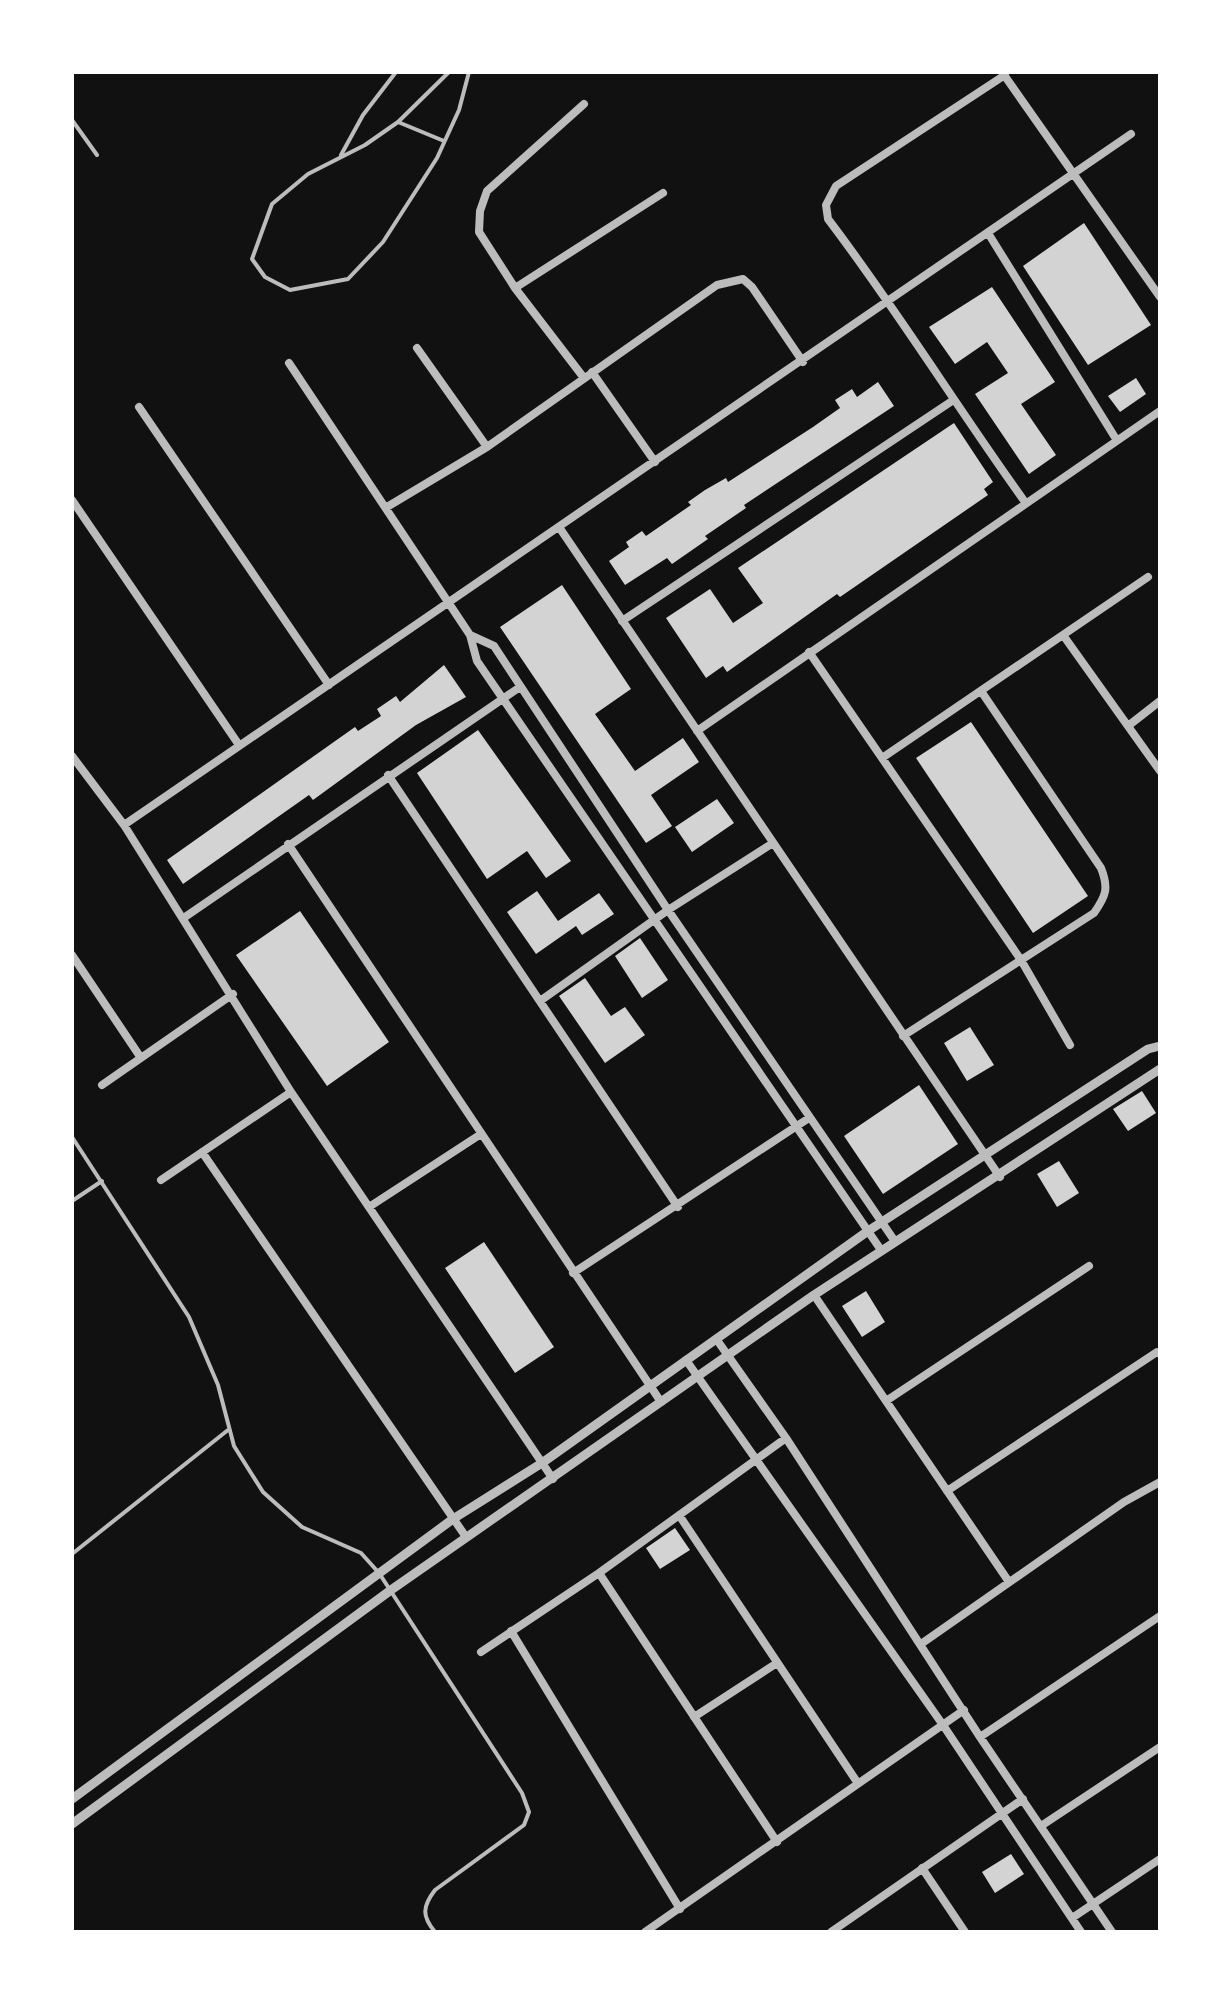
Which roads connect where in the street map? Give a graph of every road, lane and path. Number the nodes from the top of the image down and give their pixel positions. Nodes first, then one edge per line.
1 (396, 72) edge
2 (449, 72) edge
3 (469, 72) edge
4 (1004, 74) edge
5 (584, 104) dead end
6 (72, 120) edge
7 (398, 122) junction
8 (1131, 134) dead end
9 (445, 141) junction
10 (97, 155) dead end
11 (340, 158) junction
12 (1075, 175) junction
13 (663, 193) dead end
14 (988, 233) junction
15 (515, 288) junction
16 (1160, 297) edge
17 (890, 300) junction
18 (417, 348) dead end
19 (803, 362) junction
20 (289, 363) dead end
21 (588, 375) junction
22 (952, 401) junction
23 (139, 407) dead end
24 (1160, 411) edge
25 (1116, 439) junction
26 (487, 447) junction
27 (655, 462) junction
28 (72, 500) edge
29 (1025, 502) junction
30 (387, 507) junction
31 (559, 527) junction
32 (1148, 577) dead end
33 (449, 602) junction
34 (622, 621) junction
35 (470, 635) junction
36 (1063, 635) junction
37 (809, 652) junction
38 (329, 685) junction
39 (520, 687) junction
40 (981, 691) junction
41 (504, 697) junction
42 (1160, 701) edge
43 (1128, 726) junction
44 (697, 731) junction
45 (239, 745) junction
46 (72, 756) edge
47 (882, 758) junction
48 (1160, 771) edge
49 (388, 775) junction
50 (124, 825) junction
51 (773, 843) junction
52 (288, 844) junction
53 (668, 910) junction
54 (185, 917) junction
55 (654, 919) junction
56 (73, 960) edge
57 (1021, 960) junction
58 (233, 994) junction
59 (540, 1001) junction
60 (903, 1036) junction
61 (1070, 1045) dead end
62 (1160, 1046) edge
63 (141, 1058) junction
64 (1160, 1069) edge
65 (102, 1085) dead end
66 (291, 1092) junction
67 (809, 1118) junction
68 (796, 1127) junction
69 (481, 1134) junction
70 (72, 1137) edge
71 (202, 1152) junction
72 (986, 1154) junction
73 (1000, 1177) junction
74 (161, 1180) dead end
75 (102, 1181) junction
76 (72, 1201) edge
77 (369, 1207) junction
78 (678, 1207) junction
79 (880, 1223) junction
80 (868, 1231) junction
81 (894, 1240) junction
82 (881, 1250) junction
83 (1089, 1266) dead end
84 (573, 1273) junction
85 (814, 1295) junction
86 (717, 1340) junction
87 (1160, 1354) edge
88 (728, 1357) junction
89 (686, 1360) junction
90 (697, 1378) junction
91 (649, 1386) junction
92 (886, 1401) junction
93 (661, 1402) junction
94 (228, 1430) junction
95 (786, 1438) junction
96 (755, 1459) junction
97 (542, 1463) junction
98 (553, 1479) junction
99 (1160, 1482) edge
100 (947, 1491) junction
101 (679, 1515) junction
102 (453, 1519) junction
103 (466, 1537) junction
104 (72, 1554) edge
105 (379, 1573) junction
106 (599, 1573) junction
107 (1009, 1582) junction
108 (391, 1590) junction
109 (1160, 1616) edge
110 (511, 1631) junction
111 (921, 1644) junction
112 (481, 1652) dead end
113 (777, 1663) junction
114 (964, 1710) junction
115 (694, 1717) junction
116 (943, 1725) junction
117 (980, 1737) junction
118 (1160, 1747) edge
119 (857, 1782) junction
120 (72, 1799) edge
121 (1023, 1799) junction
122 (1003, 1812) junction
123 (72, 1824) edge
124 (1041, 1826) junction
125 (777, 1842) junction
126 (1160, 1859) edge
127 (922, 1868) junction
128 (1093, 1904) junction
129 (680, 1909) junction
130 (1072, 1918) junction
131 (837, 1930) edge
132 (435, 1932) edge
133 (645, 1932) edge
134 (965, 1932) edge
135 (1081, 1932) edge
136 (1112, 1932) edge

1 - 11 lane
2 - 7 lane
3 - 9 lane
4 - 12 street
4 - 17 street
5 - 15 street
6 - 10 lane
7 - 9 lane
7 - 11 lane
8 - 12 street
9 - 11 lane
12 - 14 street
12 - 16 street
13 - 15 street
14 - 17 street
14 - 25 street
15 - 21 street
17 - 19 street
17 - 22 street
18 - 26 street
19 - 21 street
19 - 27 street
20 - 30 street
21 - 26 street
21 - 27 street
22 - 29 street
22 - 34 street
23 - 38 street
24 - 25 street
25 - 29 street
26 - 30 street
27 - 31 street
28 - 45 street
29 - 37 street
30 - 33 street
31 - 33 street
31 - 34 street
32 - 36 street
33 - 35 street
33 - 38 street
34 - 44 street
35 - 39 street
35 - 41 street
36 - 40 street
36 - 43 street
37 - 44 street
37 - 47 street
38 - 45 street
39 - 41 street
39 - 53 street
40 - 47 street
40 - 57 street
41 - 49 street
41 - 55 street
42 - 43 street
43 - 48 street
44 - 51 street
45 - 50 street
46 - 50 street
47 - 57 street
49 - 52 street
49 - 59 street
50 - 54 street
51 - 53 street
51 - 60 street
52 - 54 street
52 - 69 street
53 - 55 street
53 - 67 street
54 - 58 street
55 - 59 street
55 - 68 street
56 - 63 street
57 - 60 street
57 - 61 street
58 - 63 street
58 - 66 street
59 - 78 street
60 - 72 street
62 - 72 street
63 - 65 street
64 - 73 street
66 - 71 street
66 - 77 street
67 - 68 street
67 - 79 street
68 - 78 street
68 - 80 street
69 - 77 street
69 - 84 street
70 - 75 lane
71 - 74 street
71 - 102 street
72 - 73 street
72 - 79 street
73 - 81 street
75 - 76 lane
75 - 94 lane
77 - 97 street
78 - 84 street
79 - 80 street
79 - 81 street
80 - 82 street
80 - 86 street
81 - 82 street
82 - 85 street
83 - 92 street
84 - 91 street
85 - 88 street
85 - 92 street
86 - 88 street
86 - 89 street
87 - 100 street
88 - 90 street
88 - 95 street
89 - 90 street
89 - 91 street
90 - 93 street
90 - 96 street
91 - 93 street
91 - 97 street
92 - 100 street
93 - 98 street
94 - 104 lane
94 - 105 lane
95 - 96 street
95 - 111 street
96 - 101 street
96 - 116 street
97 - 98 street
97 - 102 street
98 - 103 street
99 - 107 street
100 - 107 street
101 - 106 street
101 - 113 street
102 - 103 street
102 - 105 street
103 - 108 street
105 - 108 lane
105 - 120 street
106 - 110 street
106 - 115 street
107 - 111 street
108 - 123 street
108 - 132 lane
109 - 117 street
110 - 112 street
110 - 129 street
111 - 114 street
113 - 115 street
113 - 119 street
114 - 116 street
114 - 117 street
115 - 125 street
116 - 119 street
116 - 122 street
117 - 121 street
118 - 124 street
119 - 125 street
121 - 122 street
121 - 124 street
122 - 127 street
122 - 130 street
124 - 128 street
125 - 129 street
126 - 128 street
127 - 131 street
127 - 134 street
128 - 130 street
128 - 136 street
129 - 133 street
130 - 135 street

